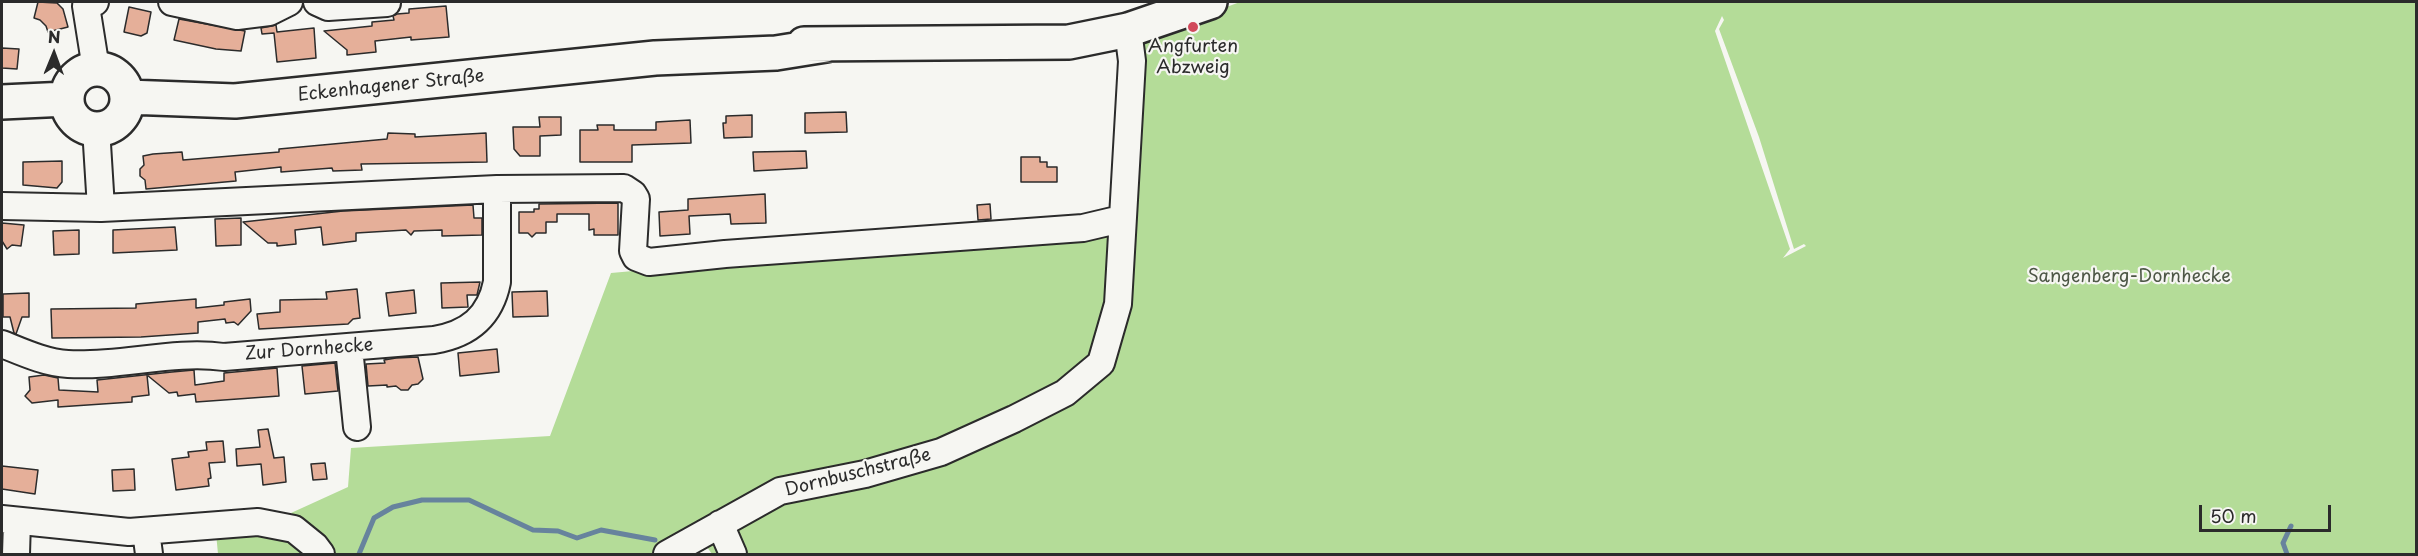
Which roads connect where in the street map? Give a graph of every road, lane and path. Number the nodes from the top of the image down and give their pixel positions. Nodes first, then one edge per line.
1 (172, 2) edge
2 (289, 2) edge
3 (317, 2) edge
4 (1210, 2) edge
5 (87, 3) edge
6 (387, 3) edge
7 (1128, 30) junction
8 (96, 69) junction
9 (127, 97) junction
10 (67, 99) junction
11 (2, 102) edge
12 (96, 128) junction
13 (497, 189) junction
14 (2, 206) edge
15 (101, 208) junction
16 (1121, 219) junction
17 (2, 344) edge
18 (349, 348) junction
19 (357, 427) dead end
20 (9, 520) edge
21 (720, 524) junction
22 (147, 543) edge
23 (16, 555) edge
24 (321, 555) edge
25 (667, 555) edge
26 (733, 555) edge

1 - 2 street
3 - 6 street
4 - 7 main road, Eckenhagener Straße
5 - 8 street
7 - 9 main road, Eckenhagener Straße
7 - 16 street, Dornbuschstraße
8 - 9 main road
8 - 10 main road
9 - 12 main road
10 - 11 main road
10 - 12 main road
12 - 15 street
13 - 15 street
13 - 16 street
13 - 18 street, Zur Dornhecke
14 - 15 street
16 - 21 street, Dornbuschstraße
17 - 18 street, Zur Dornhecke
18 - 19 street
20 - 22 street
20 - 23 street
21 - 25 street, Dornbuschstraße
21 - 26 street
22 - 24 street

